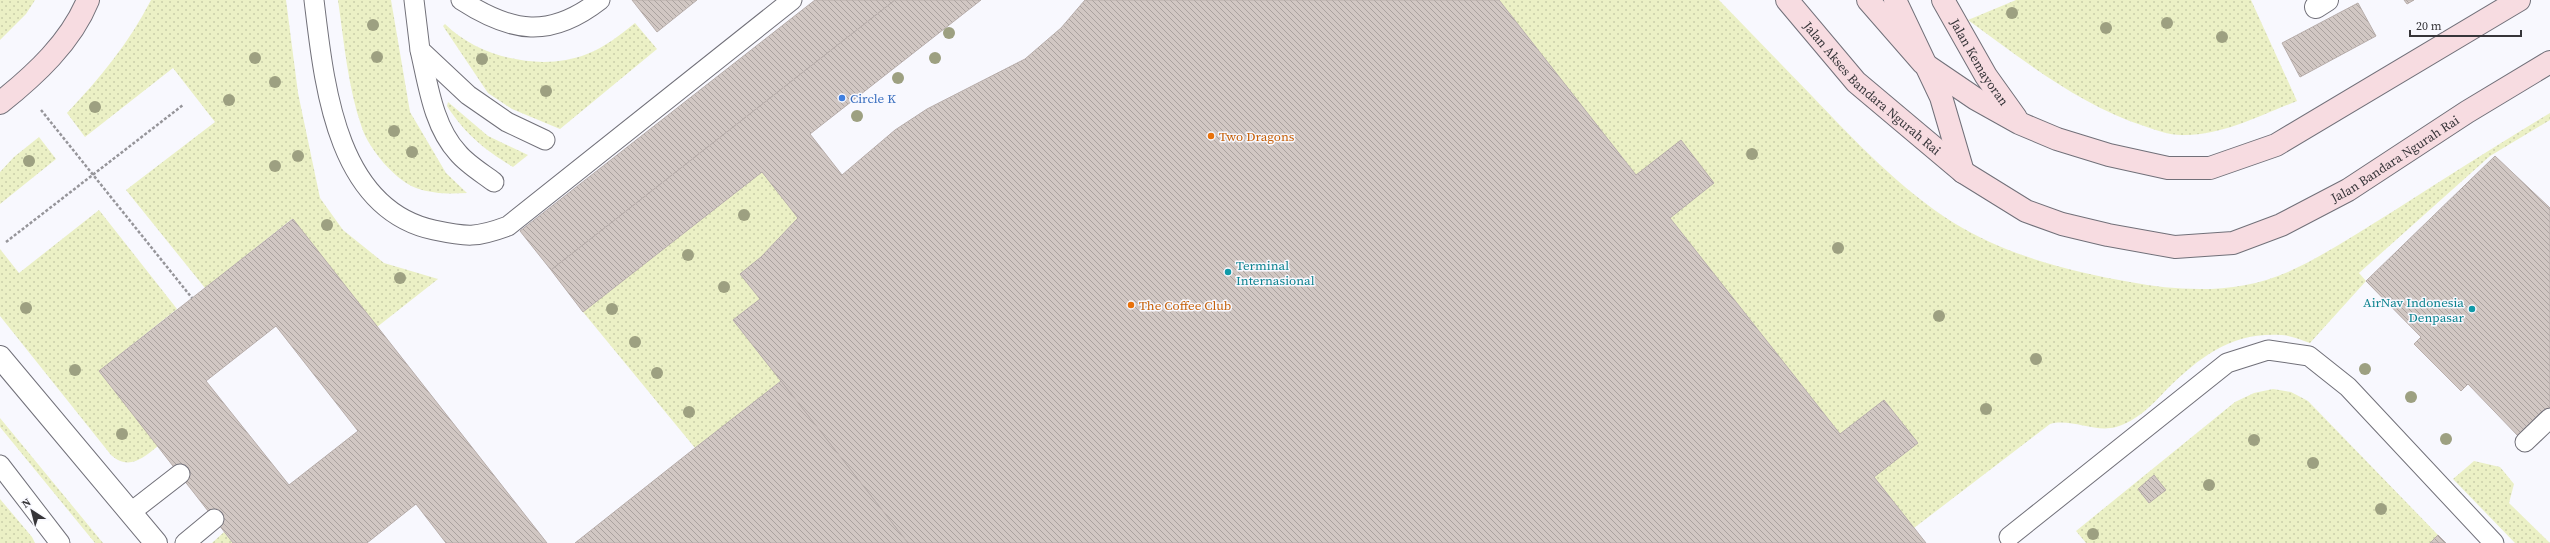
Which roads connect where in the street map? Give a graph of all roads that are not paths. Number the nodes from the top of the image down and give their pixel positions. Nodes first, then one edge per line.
1 (88, 0) edge
2 (314, 0) edge
3 (414, 0) edge
4 (461, 0) edge
5 (600, 0) edge
6 (792, 0) edge
7 (1787, 0) edge
8 (1868, 0) edge
9 (1895, 0) edge
10 (1943, 0) edge
11 (2519, 0) edge
12 (420, 50) junction
13 (2550, 62) edge
14 (1923, 63) junction
15 (0, 103) edge
16 (2019, 123) junction
17 (545, 140) dead end
18 (1963, 172) junction
19 (494, 182) dead end
20 (2233, 243) joint
21 (0, 356) edge
22 (2550, 418) edge
23 (2525, 442) dead end
24 (0, 465) edge
25 (180, 474) dead end
26 (131, 512) junction
27 (214, 519) dead end
28 (2009, 538) dead end
29 (60, 543) edge
30 (156, 543) edge
31 (185, 543) edge
32 (2494, 543) edge

1 - 15 street
2 - 6 lane
3 - 12 lane
4 - 5 lane
7 - 18 street, Jalan Akses Bandara Ngurah Rai
8 - 14 street
9 - 14 street
10 - 16 street, Jalan Kemayoran
11 - 16 street
12 - 17 lane
12 - 19 lane
13 - 20 street, Jalan Bandara Ngurah Rai
14 - 16 street
14 - 18 street
18 - 20 street, Jalan Akses Bandara Ngurah Rai
21 - 26 street
22 - 23 lane
24 - 29 lane
25 - 26 lane
26 - 30 street
27 - 31 lane
28 - 32 lane

